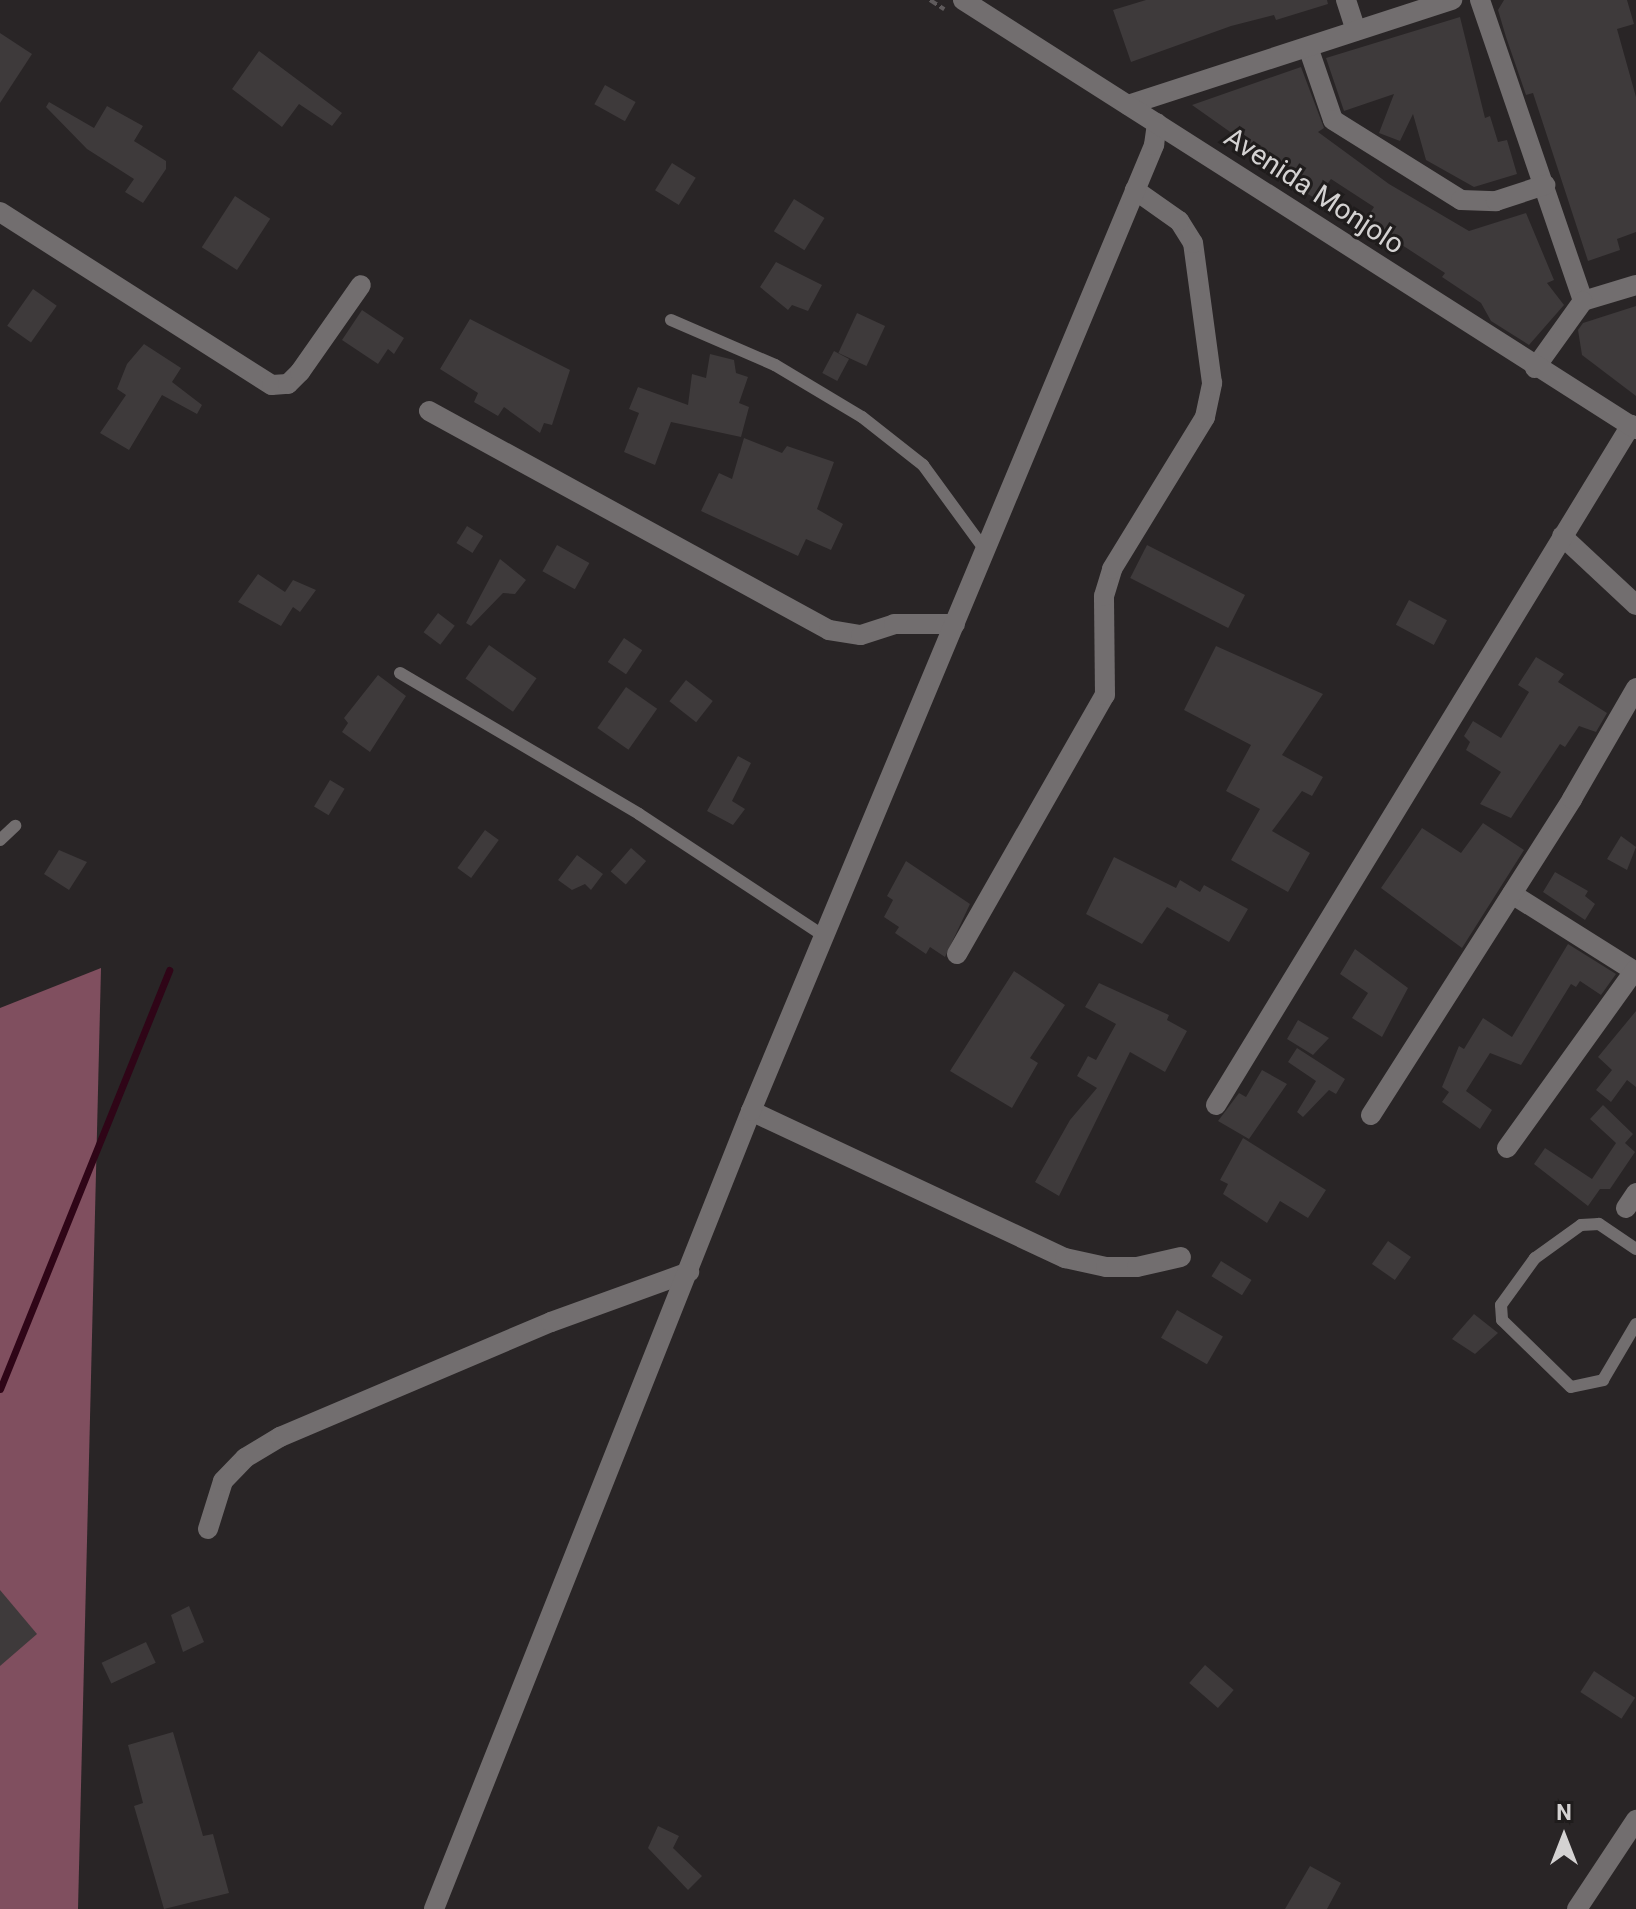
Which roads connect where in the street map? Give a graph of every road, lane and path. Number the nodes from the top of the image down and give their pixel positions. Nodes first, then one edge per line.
1 (963, 0) edge
2 (1346, 0) edge
3 (1452, 0) edge
4 (1480, 0) edge
5 (1356, 30) junction
6 (1308, 47) junction
7 (1128, 105) junction
8 (1157, 123) junction
9 (1545, 185) junction
10 (1135, 190) junction
11 (0, 212) edge
12 (361, 285) dead end
13 (1636, 285) edge
14 (1583, 301) junction
15 (671, 320) dead end
16 (1535, 368) junction
17 (429, 411) dead end
18 (1633, 427) edge
19 (1562, 536) junction
20 (985, 550) junction
21 (1636, 605) edge
22 (955, 624) junction
23 (400, 673) dead end
24 (1636, 688) edge
25 (15, 826) dead end
26 (0, 840) edge
27 (1512, 894) junction
28 (824, 936) junction
29 (957, 954) dead end
30 (1635, 971) edge
31 (1216, 1105) dead end
32 (751, 1111) junction
33 (1371, 1115) dead end
34 (1507, 1148) dead end
35 (1636, 1249) edge
36 (1181, 1257) dead end
37 (689, 1272) junction
38 (1636, 1324) edge
39 (208, 1529) dead end
40 (1636, 1820) edge
41 (434, 1909) edge
42 (1577, 1909) edge

1 - 7 street, Avenida Monjolo
2 - 5 street
3 - 5 street
4 - 9 street
5 - 6 street
6 - 7 street
6 - 9 street
7 - 8 street, Avenida Monjolo
8 - 10 street
8 - 16 street, Avenida Monjolo
9 - 14 street
10 - 20 street
10 - 29 street
11 - 12 street
13 - 14 street
14 - 16 street
15 - 20 lane
16 - 18 street, Avenida Monjolo
17 - 22 street
18 - 19 street
19 - 21 street
19 - 31 street
20 - 22 street
22 - 28 street
23 - 28 lane
24 - 27 street
25 - 26 lane
27 - 30 street
27 - 33 street
28 - 32 street
30 - 34 street
32 - 36 street
32 - 37 street
35 - 38 lane
37 - 39 street
37 - 41 street
40 - 42 street

